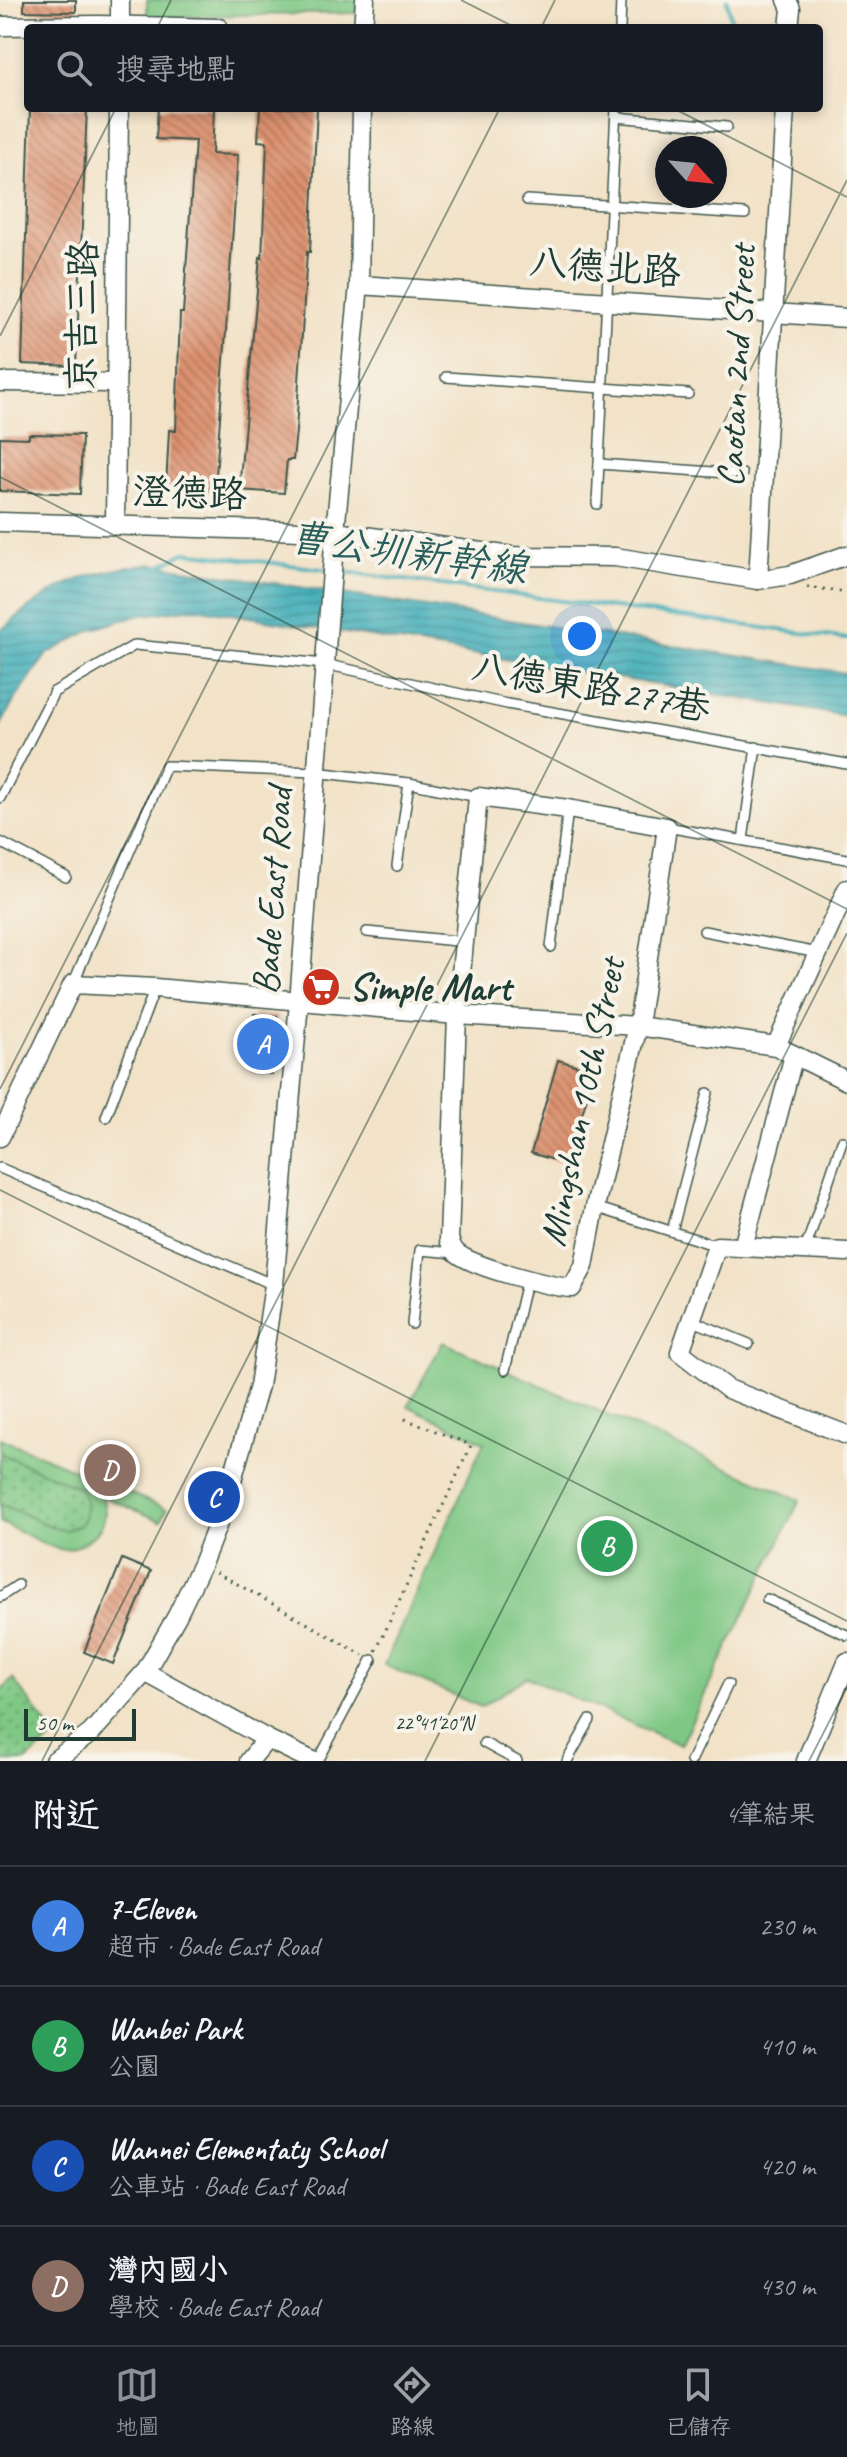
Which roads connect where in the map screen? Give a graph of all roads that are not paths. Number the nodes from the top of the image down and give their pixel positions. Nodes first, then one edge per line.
1 (120, 0) edge
2 (365, 0) edge
3 (621, 0) edge
4 (787, 0) edge
5 (120, 24) edge
6 (363, 24) edge
7 (620, 24) edge
8 (789, 24) edge
9 (0, 26) edge
10 (24, 26) edge
11 (119, 112) edge
12 (362, 112) edge
13 (785, 112) edge
14 (616, 113) edge
15 (727, 127) dead end
16 (527, 200) dead end
17 (611, 206) junction
18 (745, 214) dead end
19 (359, 285) junction
20 (607, 301) junction
21 (773, 313) junction
22 (847, 318) edge
23 (446, 377) dead end
24 (0, 382) edge
25 (115, 383) junction
26 (603, 388) junction
27 (688, 394) dead end
28 (599, 464) junction
29 (742, 474) dead end
30 (597, 504) dead end
31 (0, 522) edge
32 (115, 525) junction
33 (335, 532) junction
34 (847, 555) edge
35 (758, 580) junction
36 (324, 664) junction
37 (756, 747) junction
38 (847, 764) edge
39 (315, 772) junction
40 (409, 783) junction
41 (478, 797) junction
42 (0, 798) edge
43 (568, 809) junction
44 (667, 827) junction
45 (743, 840) junction
46 (0, 842) edge
47 (847, 859) edge
48 (397, 866) dead end
49 (66, 877) dead end
50 (847, 889) edge
51 (704, 931) dead end
52 (367, 932) dead end
53 (466, 942) junction
54 (551, 947) dead end
55 (818, 953) junction
56 (73, 984) junction
57 (155, 988) junction
58 (299, 1002) junction
59 (457, 1015) junction
60 (638, 1026) junction
61 (776, 1046) junction
62 (794, 1055) junction
63 (847, 1081) edge
64 (708, 1093) dead end
65 (106, 1117) dead end
66 (0, 1137) edge
67 (842, 1141) dead end
68 (0, 1168) edge
69 (595, 1207) junction
70 (672, 1231) junction
71 (717, 1246) junction
72 (743, 1247) junction
73 (805, 1250) junction
74 (847, 1252) edge
75 (456, 1253) junction
76 (527, 1278) junction
77 (274, 1285) junction
78 (691, 1320) junction
79 (412, 1324) dead end
80 (749, 1344) dead end
81 (505, 1370) dead end
82 (847, 1435) edge
83 (18, 1585) dead end
84 (0, 1597) edge
85 (767, 1599) dead end
86 (847, 1635) edge
87 (372, 1660) road end
88 (847, 1662) edge
89 (145, 1672) junction
90 (728, 1684) dead end
91 (590, 1720) dead end
92 (267, 1739) junction
93 (484, 1743) dead end
94 (54, 1761) edge
95 (249, 1761) edge
96 (316, 1761) edge
97 (517, 1761) edge
98 (567, 1761) edge
99 (691, 1761) edge
100 (806, 1761) edge

1 - 5 street
2 - 6 street
3 - 7 lane
4 - 8 street
9 - 10 street
11 - 25 street, 京吉三路
12 - 19 street, Bade East Road
13 - 21 street, Caotan 2nd Street
14 - 15 lane
14 - 17 lane
16 - 17 lane
17 - 18 lane
17 - 20 lane
19 - 20 street, 八德北路
19 - 33 street, Bade East Road
20 - 21 street, 八德北路
20 - 26 lane
21 - 22 street, 八德北路
21 - 35 street, Caotan 2nd Street
23 - 26 lane
24 - 25 street
25 - 32 street, 京吉三路
26 - 27 lane
26 - 28 lane
28 - 29 lane
28 - 30 lane
31 - 32 street, 澄德路
32 - 33 street, 澄德路
33 - 35 street, 澄德路
33 - 36 street, Bade East Road
34 - 35 street
36 - 37 lane, 八德東路277巷
36 - 39 street, Bade East Road
36 - 42 lane, 八德東路277巷
37 - 38 lane, 八德東路277巷
37 - 45 lane
39 - 40 lane
39 - 56 lane
39 - 58 street, Bade East Road
40 - 41 lane
40 - 48 lane
41 - 43 street
41 - 53 street
43 - 44 street
43 - 54 lane
44 - 45 lane
44 - 60 street, Mingshan 10th Street
45 - 47 lane
46 - 49 lane
50 - 55 street
51 - 55 lane
52 - 53 lane
53 - 59 street
55 - 61 street
56 - 57 street
56 - 66 street
57 - 58 street
57 - 65 lane
58 - 59 street
58 - 77 street, Bade East Road
59 - 60 street
59 - 75 street
60 - 61 street
60 - 69 street, Mingshan 10th Street
61 - 62 street
62 - 63 street
62 - 72 street
64 - 70 lane
67 - 73 lane
68 - 77 lane
69 - 70 lane
69 - 76 street, Mingshan 10th Street
70 - 71 lane
71 - 72 street
71 - 78 street
72 - 73 street
73 - 74 street
75 - 76 street, Mingshan 10th Street
75 - 79 lane
76 - 81 lane
77 - 89 street, Bade East Road
78 - 80 lane
78 - 82 street
83 - 84 lane
85 - 86 lane
87 - 96 lane
88 - 100 street
89 - 92 street
89 - 94 street, Bade East Road
90 - 99 lane
91 - 98 lane
92 - 95 street
92 - 96 street
93 - 97 lane

